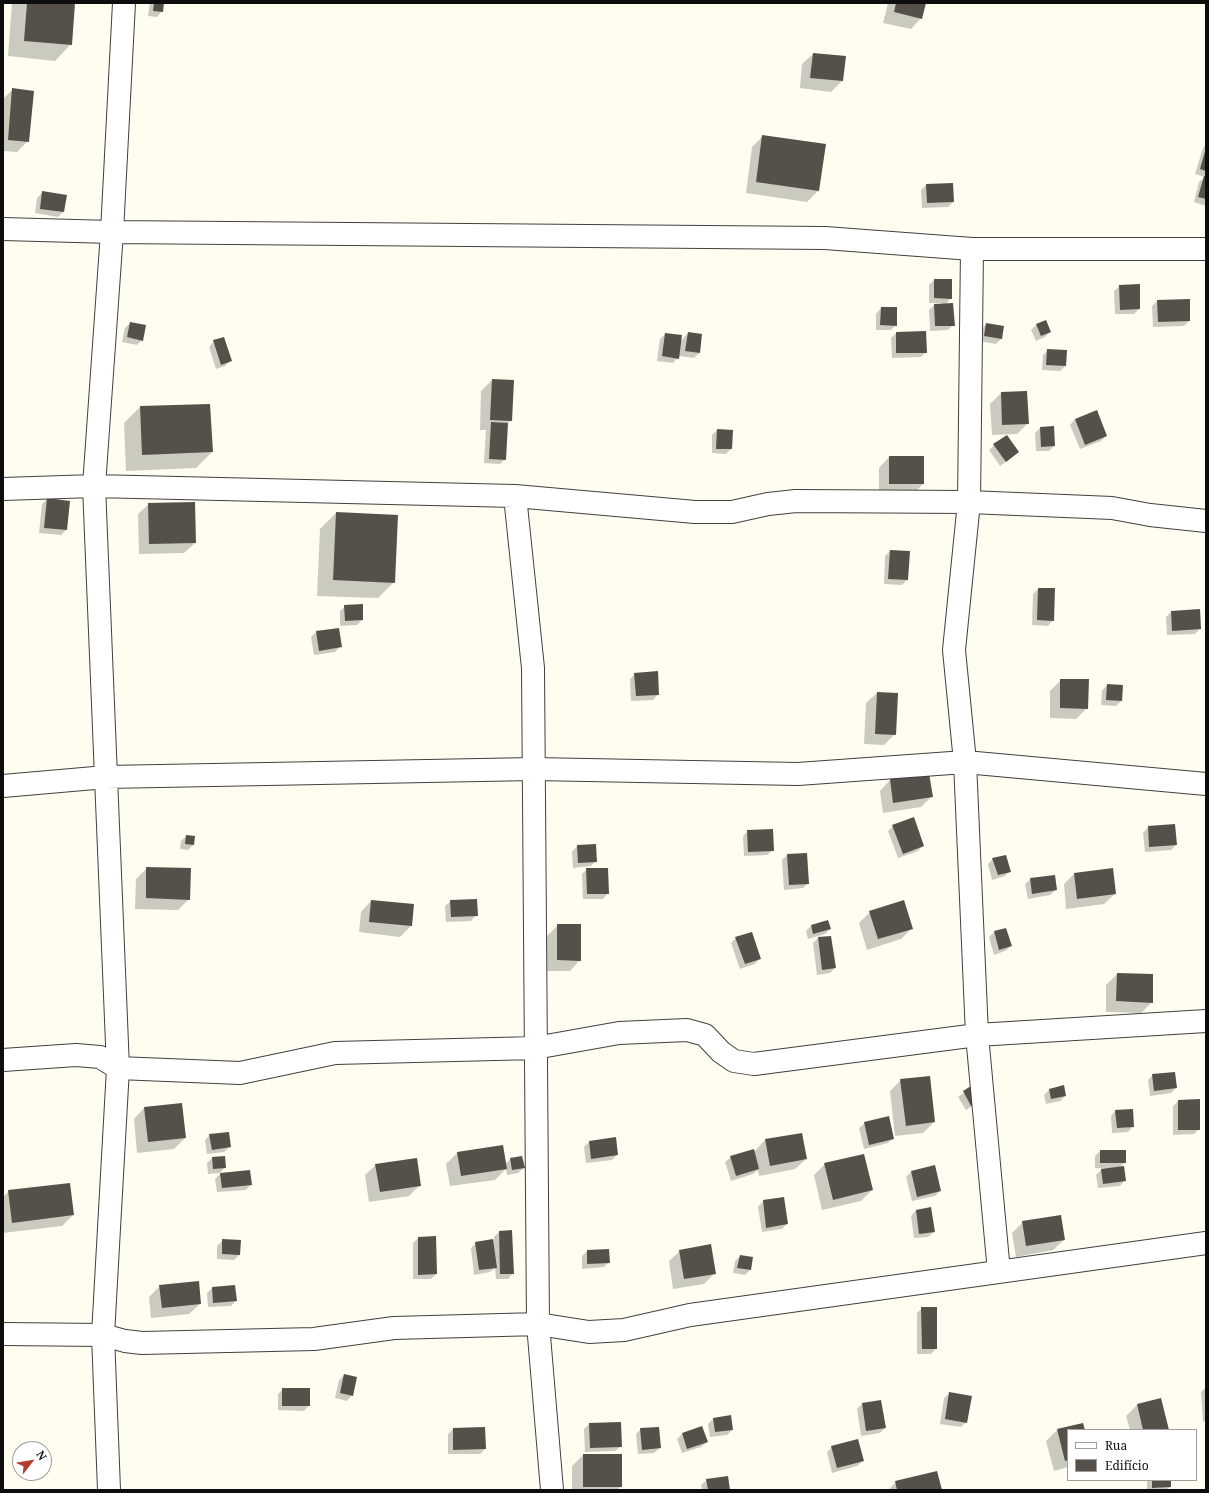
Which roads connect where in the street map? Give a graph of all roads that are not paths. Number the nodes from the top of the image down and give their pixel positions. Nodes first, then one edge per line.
1 (124, 3) edge
2 (3, 229) edge
3 (112, 232) junction
4 (972, 249) junction
5 (1206, 249) edge
6 (94, 486) junction
7 (3, 489) edge
8 (515, 496) junction
9 (969, 502) junction
10 (1206, 521) edge
11 (965, 762) junction
12 (534, 769) junction
13 (106, 777) junction
14 (1206, 784) edge
15 (3, 786) edge
16 (1206, 1021) edge
17 (977, 1035) junction
18 (535, 1048) junction
19 (3, 1060) edge
20 (118, 1068) junction
21 (1206, 1243) edge
22 (1000, 1272) junction
23 (538, 1324) junction
24 (3, 1334) edge
25 (103, 1334) junction
26 (109, 1490) edge
27 (552, 1490) edge

1 - 3 street
2 - 3 street
3 - 4 street
3 - 6 street
4 - 5 street
4 - 9 street
6 - 7 street
6 - 8 street
6 - 13 street
8 - 9 street
8 - 12 street
9 - 10 street
9 - 11 street
11 - 12 street
11 - 14 street
11 - 17 street
12 - 13 street
12 - 18 street
13 - 15 street
13 - 20 street
16 - 17 street
17 - 18 street
17 - 22 street
18 - 20 street
18 - 23 street
19 - 20 street
20 - 25 street
21 - 22 street
22 - 23 street
23 - 25 street
23 - 27 street
24 - 25 street
25 - 26 street

